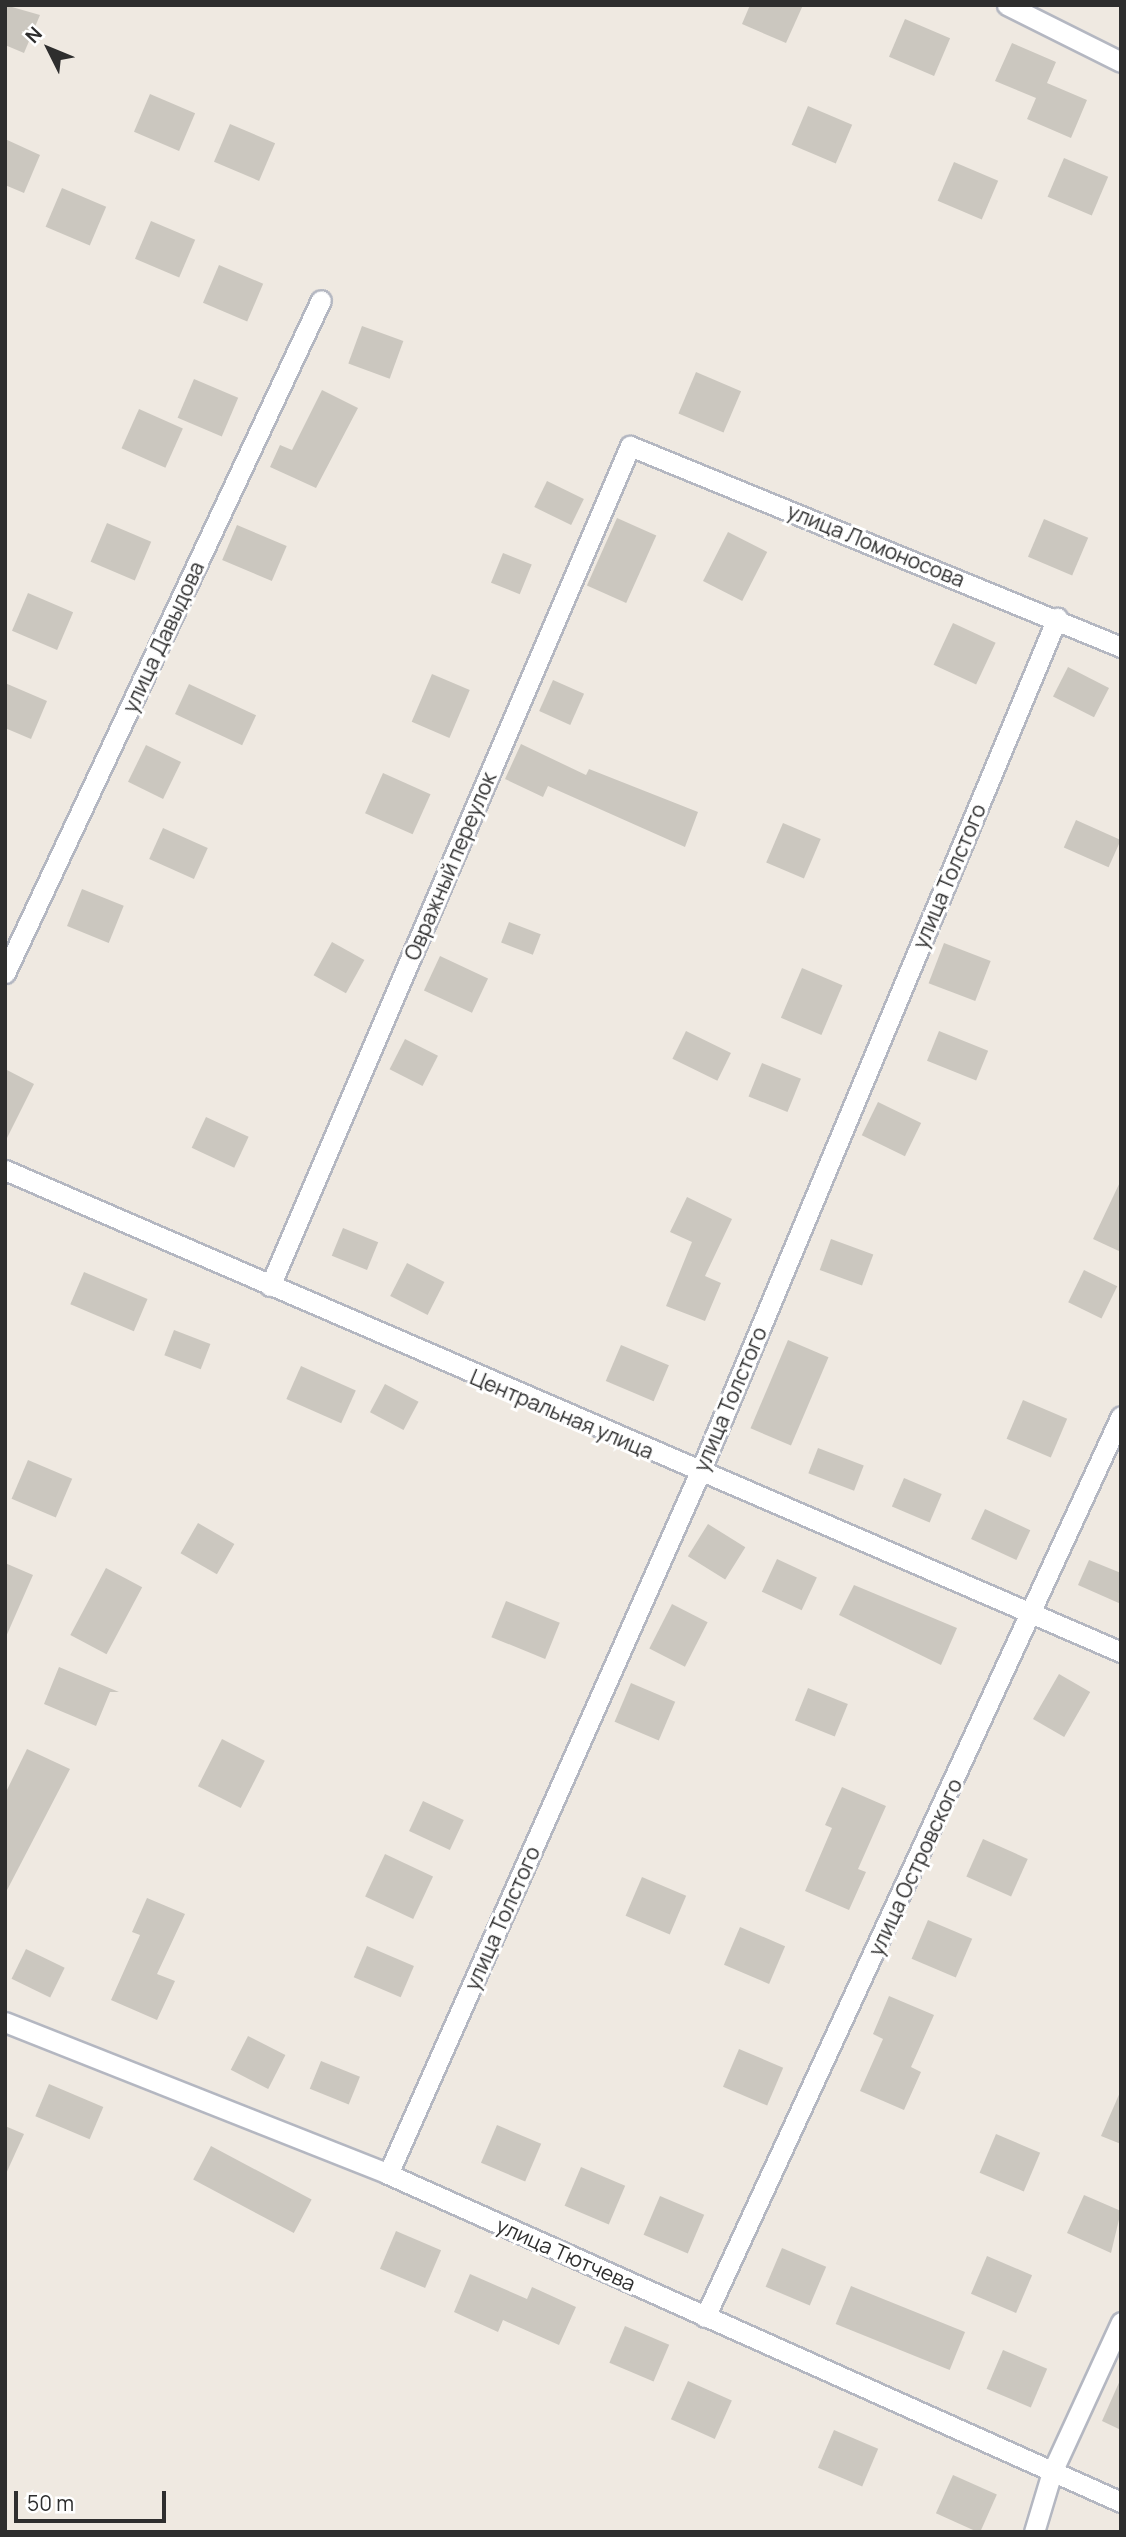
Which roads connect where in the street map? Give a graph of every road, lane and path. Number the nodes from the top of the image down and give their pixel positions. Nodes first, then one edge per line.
1 (1007, 5) edge
2 (1121, 62) edge
3 (321, 300) dead end
4 (630, 446) joint
5 (1057, 618) junction
6 (1121, 648) edge
7 (5, 973) edge
8 (5, 1170) edge
9 (270, 1286) junction
10 (1121, 1416) edge
11 (699, 1472) junction
12 (1033, 1615) junction
13 (1121, 1652) edge
14 (5, 2022) edge
15 (388, 2174) junction
16 (705, 2317) junction
17 (1121, 2322) edge
18 (1052, 2472) junction
19 (1121, 2502) edge
20 (1034, 2532) edge

1 - 2 street
3 - 7 street, улица Давыдова
4 - 5 street, улица Ломоносова
4 - 9 street, Овражный переулок
5 - 6 street, улица Ломоносова
5 - 11 street, улица Толстого
8 - 9 street, Центральная улица
9 - 11 street, Центральная улица
10 - 12 street, улица Островского
11 - 12 street, Центральная улица
11 - 15 street, улица Толстого
12 - 13 street, Центральная улица
12 - 16 street, улица Островского
14 - 15 street, улица Тютчева
15 - 16 street, улица Тютчева
16 - 18 street, улица Тютчева
17 - 18 street
18 - 19 street, улица Тютчева
18 - 20 street

